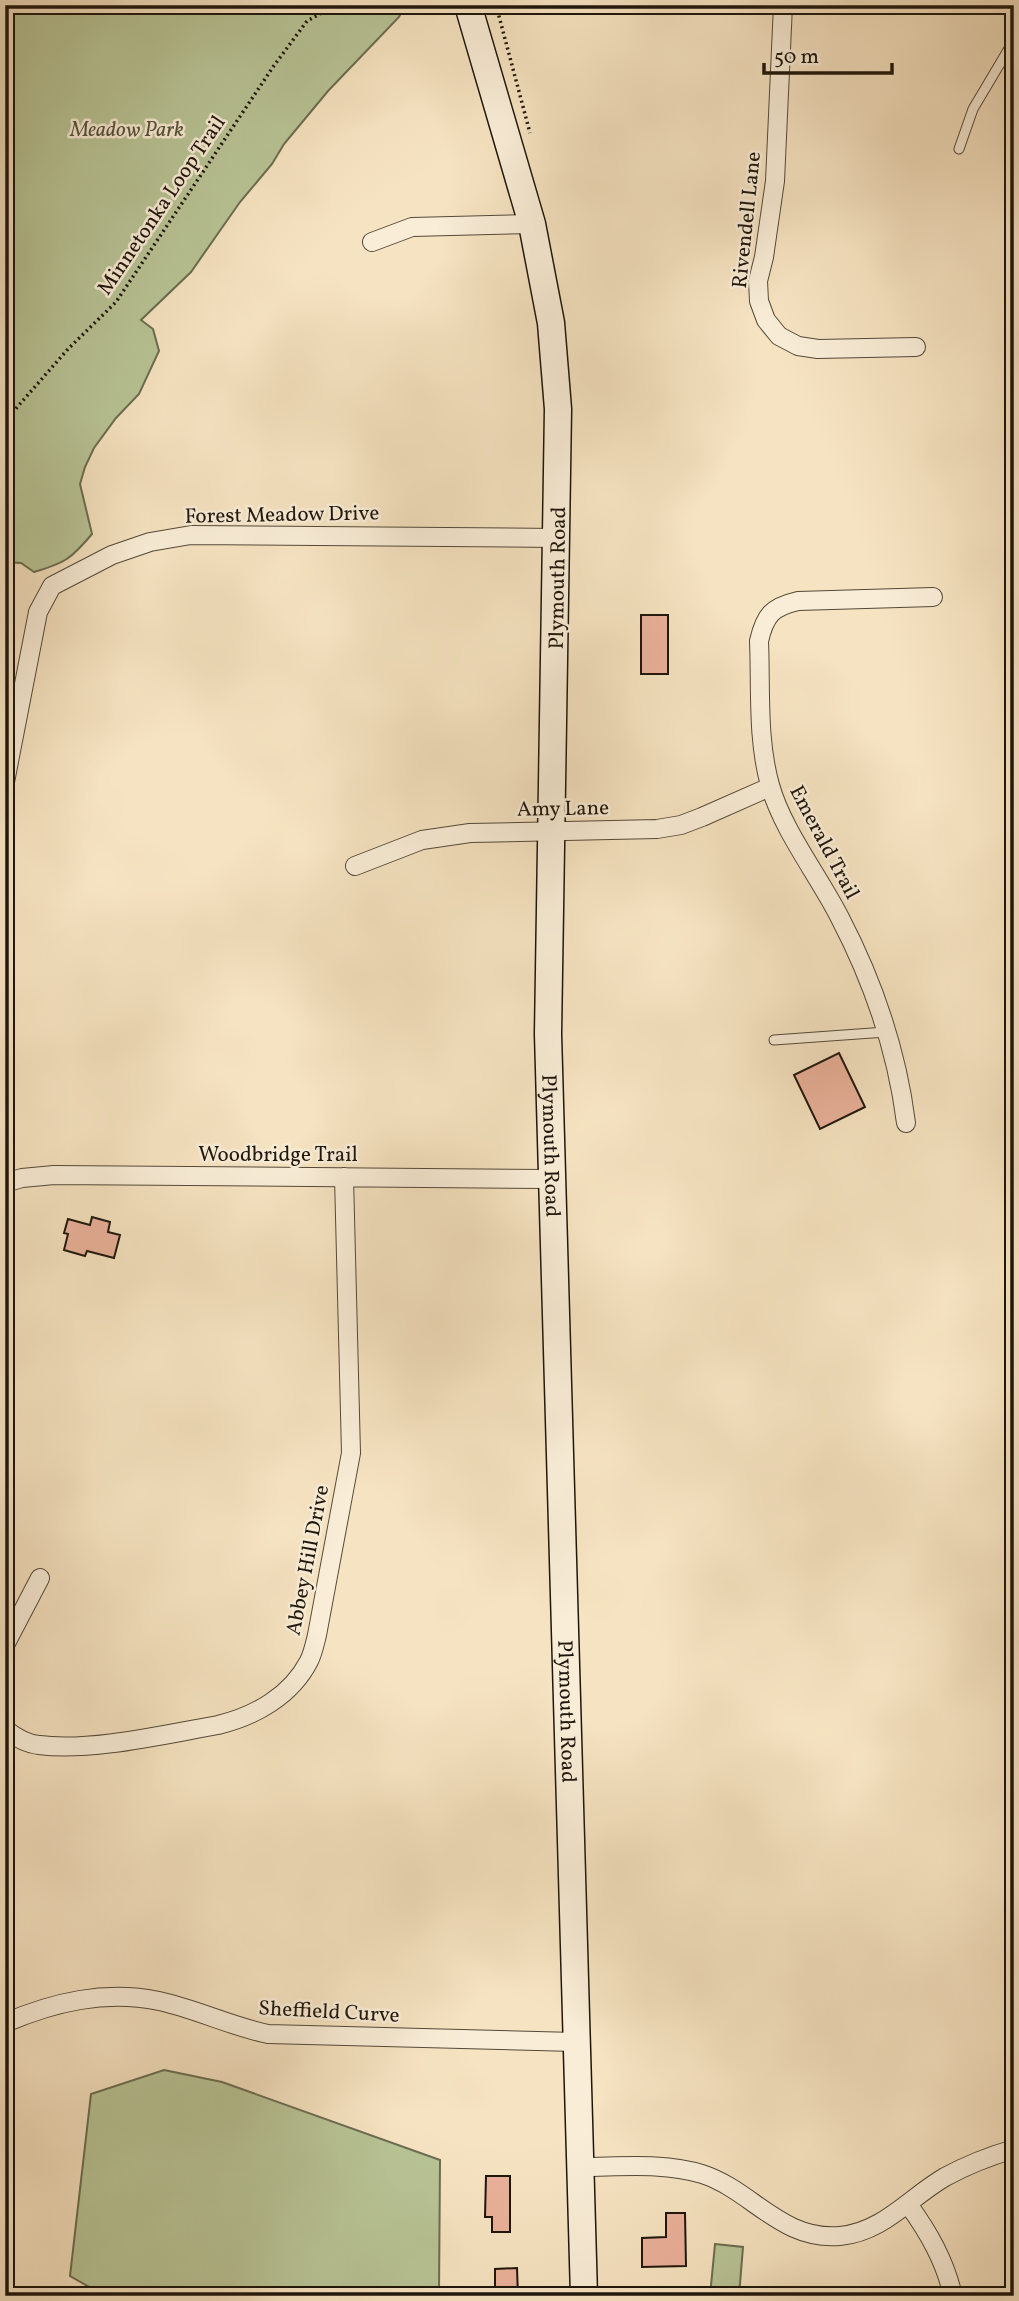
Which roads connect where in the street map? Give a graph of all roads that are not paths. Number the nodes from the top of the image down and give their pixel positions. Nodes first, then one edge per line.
1 (468, 5) edge
2 (783, 5) edge
3 (1014, 40) edge
4 (959, 149) dead end
5 (532, 224) junction
6 (372, 242) dead end
7 (916, 347) dead end
8 (557, 538) junction
9 (933, 597) dead end
10 (5, 782) edge
11 (770, 787) junction
12 (552, 831) junction
13 (355, 866) dead end
14 (886, 1032) junction
15 (774, 1040) dead end
16 (905, 1123) dead end
17 (344, 1177) junction
18 (552, 1179) junction
19 (5, 1183) edge
20 (40, 1578) dead end
21 (5, 1645) edge
22 (5, 1729) edge
23 (5, 2023) edge
24 (575, 2042) junction
25 (1014, 2149) edge
26 (580, 2168) junction
27 (908, 2204) junction
28 (584, 2296) edge
29 (953, 2296) edge

1 - 5 main road, Plymouth Road
2 - 7 street, Rivendell Lane
3 - 4 lane
5 - 6 street
5 - 8 main road, Plymouth Road
8 - 10 street, Forest Meadow Drive
8 - 12 main road, Plymouth Road
9 - 11 street, Emerald Trail
11 - 12 street, Amy Lane
11 - 14 street, Emerald Trail
12 - 13 street, Amy Lane
12 - 18 main road, Plymouth Road
14 - 15 lane
14 - 16 street, Emerald Trail
17 - 18 street, Woodbridge Trail
17 - 19 street, Woodbridge Trail
17 - 22 street, Abbey Hill Drive
18 - 24 main road, Plymouth Road
20 - 21 street
23 - 24 street, Sheffield Curve
24 - 26 main road, Plymouth Road
25 - 27 street
26 - 27 street
26 - 28 main road, Plymouth Road
27 - 29 street

